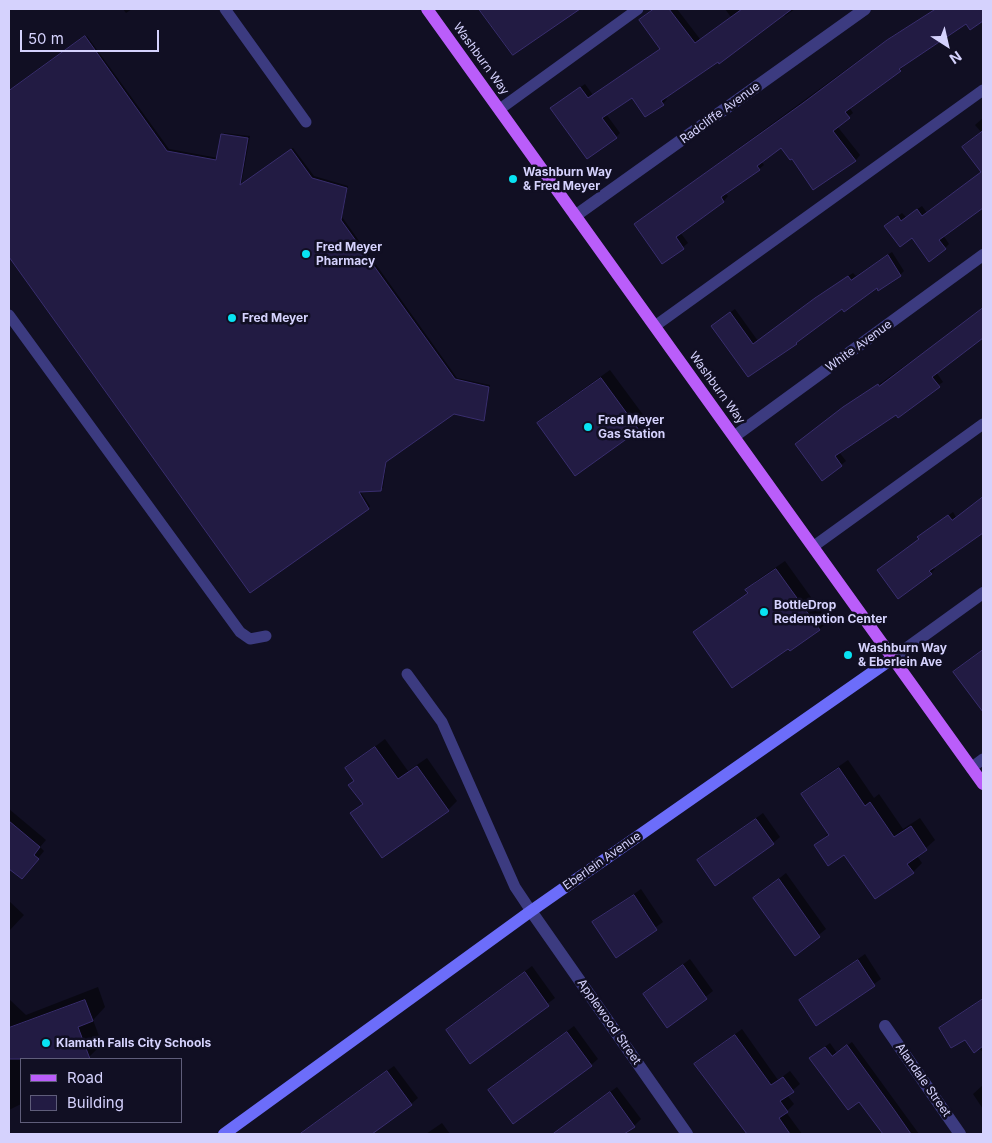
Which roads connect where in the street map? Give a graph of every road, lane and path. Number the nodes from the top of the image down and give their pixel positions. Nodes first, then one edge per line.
1 (225, 9) edge
2 (427, 9) edge
3 (638, 9) edge
4 (865, 9) edge
5 (983, 90) edge
6 (500, 109) junction
7 (306, 122) dead end
8 (575, 216) junction
9 (983, 255) edge
10 (9, 315) edge
11 (655, 326) junction
12 (983, 424) edge
13 (735, 436) junction
14 (814, 546) junction
15 (983, 593) edge
16 (266, 636) dead end
17 (893, 658) junction
18 (407, 674) dead end
19 (983, 759) edge
20 (972, 768) junction
21 (983, 784) edge
22 (531, 911) junction
23 (885, 1026) dead end
24 (224, 1134) edge
25 (687, 1134) edge
26 (960, 1134) edge

1 - 7 lane
2 - 6 main road, Washburn Way
3 - 6 lane
4 - 8 street, Radcliffe Avenue
5 - 11 lane
6 - 8 main road, Washburn Way
8 - 11 main road, Washburn Way
9 - 13 street, White Avenue
10 - 16 lane
11 - 13 main road, Washburn Way
12 - 14 lane
13 - 14 main road, Washburn Way
14 - 17 main road, Washburn Way
15 - 17 street, Eberlein Avenue
17 - 20 main road, Washburn Way
17 - 22 street, Eberlein Avenue
18 - 22 lane
19 - 20 lane
20 - 21 main road, Washburn Way
22 - 24 street, Eberlein Avenue
22 - 25 street, Applewood Street
23 - 26 street, Alandale Street

